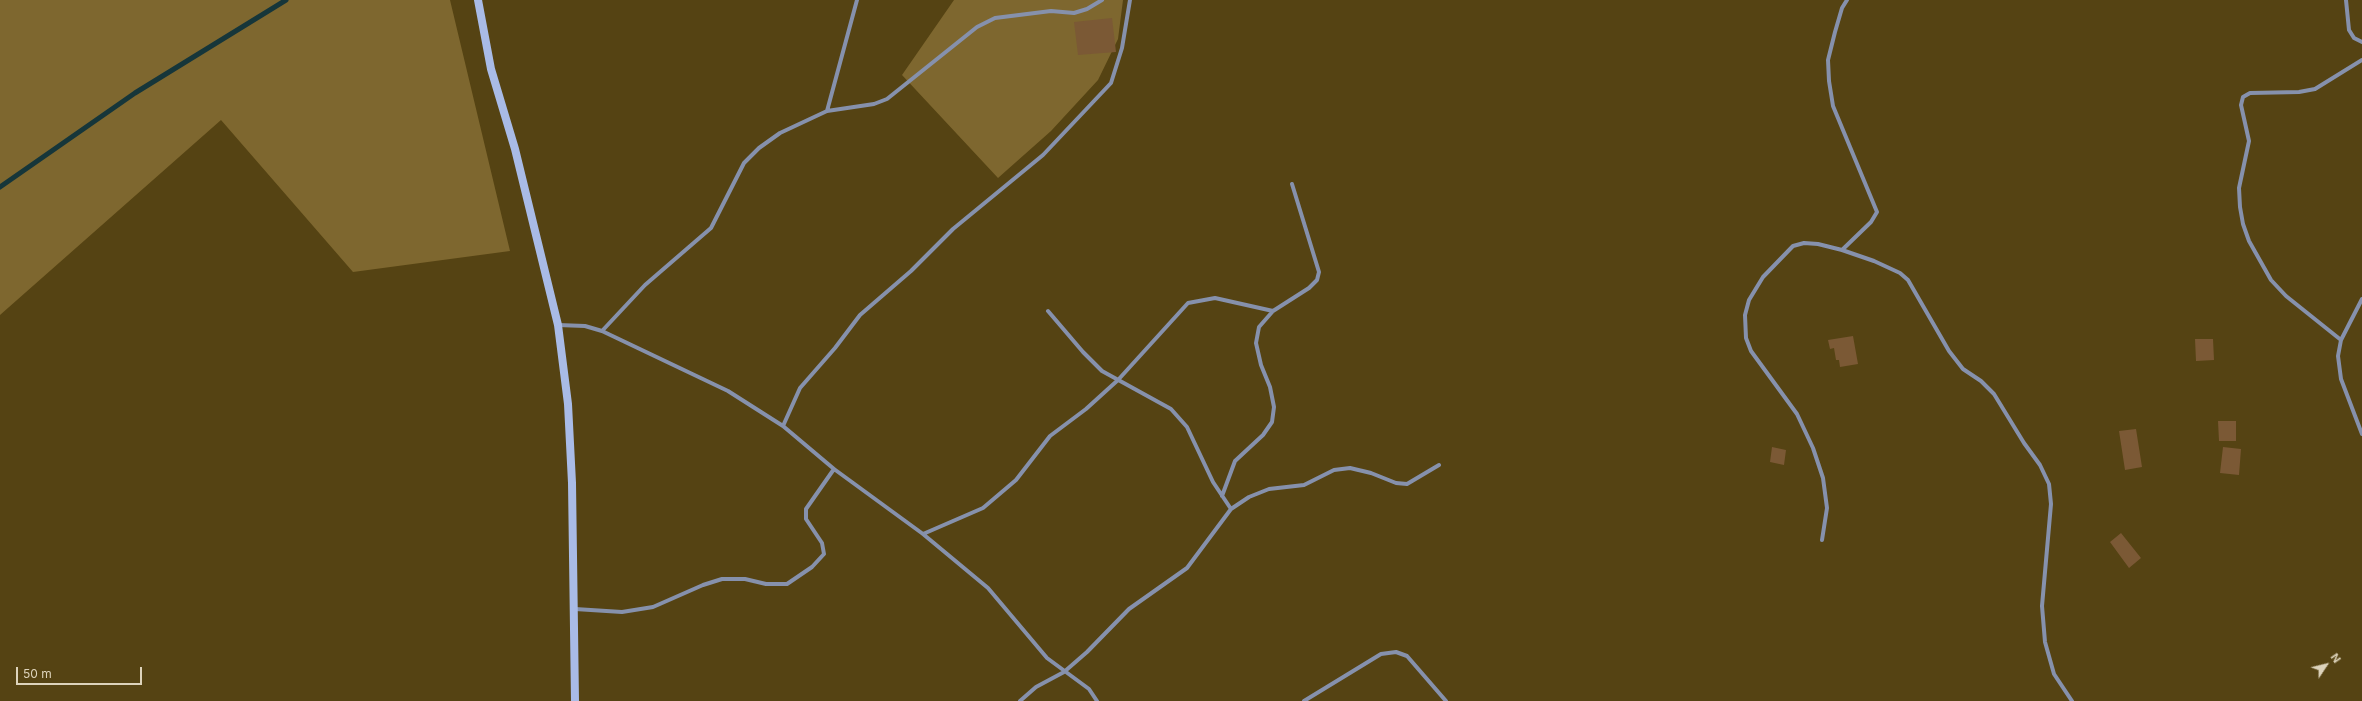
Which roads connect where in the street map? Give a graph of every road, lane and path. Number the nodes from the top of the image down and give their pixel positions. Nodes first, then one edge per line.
1 (478, 0) edge
2 (857, 0) edge
3 (1102, 0) edge
4 (1130, 0) edge
5 (1847, 0) edge
6 (2346, 0) edge
7 (2362, 42) edge
8 (2362, 60) edge
9 (827, 112) junction
10 (1292, 184) dead end
11 (1842, 250) junction
12 (2362, 299) edge
13 (1048, 311) dead end
14 (1273, 311) junction
15 (558, 325) junction
16 (602, 331) junction
17 (2341, 340) junction
18 (1118, 380) junction
19 (783, 426) junction
20 (2362, 434) edge
21 (1439, 465) dead end
22 (834, 469) junction
23 (1222, 496) junction
24 (1231, 509) junction
25 (923, 534) junction
26 (1822, 540) dead end
27 (575, 608) junction
28 (1064, 672) junction
29 (575, 701) edge
30 (1020, 701) edge
31 (1097, 701) edge
32 (1304, 701) edge
33 (1446, 701) edge
34 (2072, 701) edge

1 - 15 street
2 - 9 street
3 - 9 street
4 - 19 street
5 - 11 street
6 - 7 street
8 - 17 street
9 - 16 street
10 - 14 street
11 - 26 street
11 - 34 street
12 - 17 street
13 - 18 street
14 - 18 street
14 - 23 street
15 - 16 street
15 - 27 street
16 - 19 street
17 - 20 street
18 - 23 street
18 - 25 street
19 - 22 street
21 - 24 street
22 - 25 street
22 - 27 street
23 - 24 street
24 - 28 street
25 - 28 street
27 - 29 street
28 - 30 street
28 - 31 street
32 - 33 street

